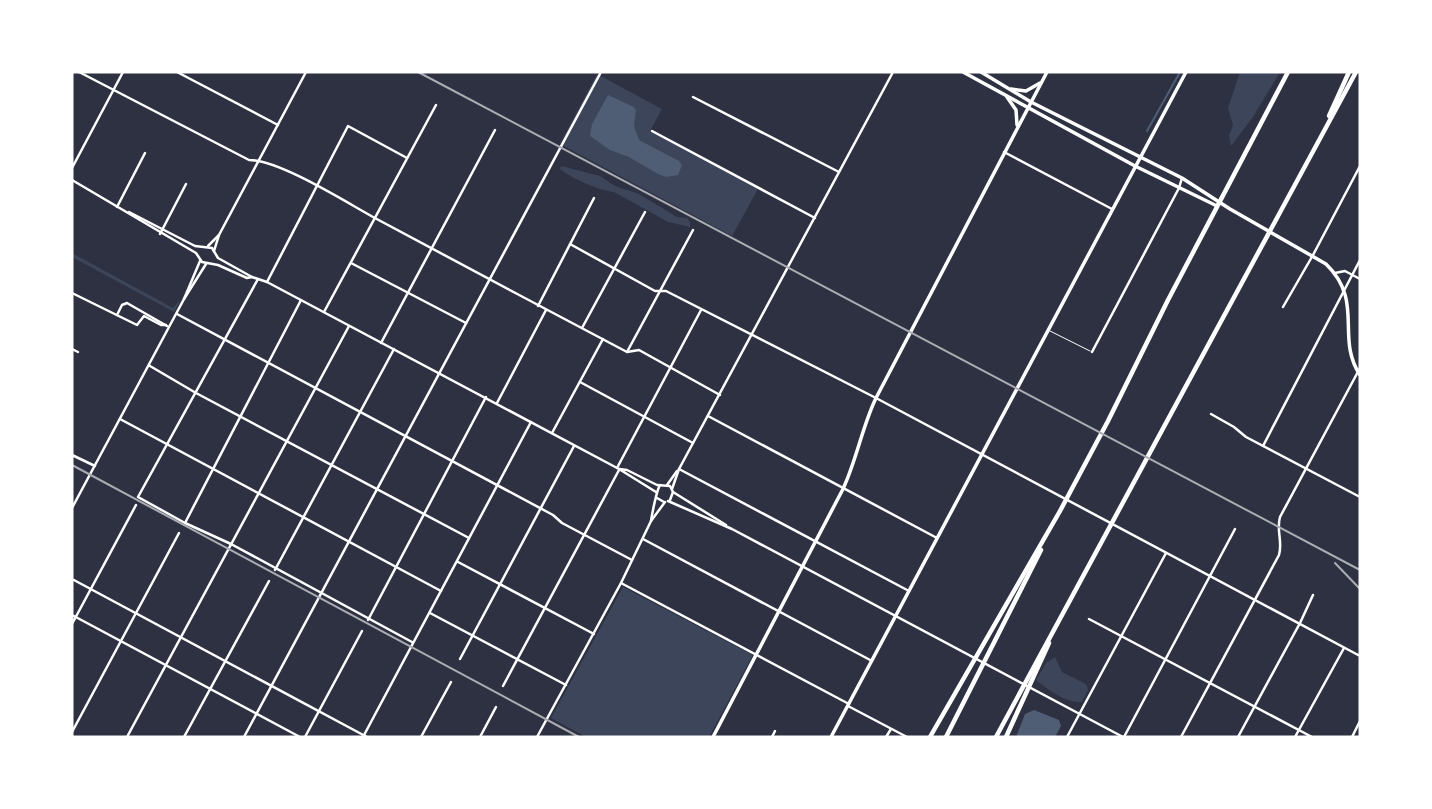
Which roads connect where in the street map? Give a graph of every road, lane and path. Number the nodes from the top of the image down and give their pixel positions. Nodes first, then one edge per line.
1 (79, 72) edge
2 (123, 72) edge
3 (177, 72) edge
4 (306, 72) edge
5 (601, 72) edge
6 (893, 72) edge
7 (963, 72) edge
8 (981, 72) edge
9 (1047, 72) edge
10 (1186, 72) edge
11 (1289, 72) edge
12 (1349, 72) edge
13 (1356, 72) edge
14 (1041, 82) junction
15 (1009, 89) junction
16 (113, 90) junction
17 (1005, 96) junction
18 (693, 97) dead end
19 (1031, 102) junction
20 (436, 105) dead end
21 (1028, 108) junction
22 (278, 125) junction
23 (1017, 127) junction
24 (495, 130) dead end
25 (652, 131) dead end
26 (1316, 145) junction
27 (1003, 152) junction
28 (145, 153) dead end
29 (407, 158) junction
30 (1141, 158) junction
31 (260, 160) junction
32 (1135, 166) junction
33 (1360, 166) edge
34 (72, 168) edge
35 (839, 173) junction
36 (1182, 178) junction
37 (72, 180) edge
38 (186, 184) dead end
39 (317, 186) junction
40 (1179, 188) junction
41 (594, 198) dead end
42 (117, 206) junction
43 (1112, 209) junction
44 (1230, 209) junction
45 (645, 212) dead end
46 (375, 218) junction
47 (816, 218) junction
48 (162, 228) junction
49 (694, 230) dead end
50 (160, 234) junction
51 (219, 234) junction
52 (570, 244) junction
53 (208, 246) junction
54 (202, 248) junction
55 (433, 248) junction
56 (215, 253) junction
57 (198, 255) junction
58 (1313, 255) junction
59 (1360, 260) edge
60 (200, 261) junction
61 (211, 262) junction
62 (351, 263) junction
63 (206, 264) junction
64 (615, 268) junction
65 (1335, 273) junction
66 (1354, 275) junction
67 (252, 277) junction
68 (258, 279) junction
69 (490, 279) junction
70 (1360, 279) edge
71 (267, 282) junction
72 (1344, 288) junction
73 (660, 291) junction
74 (409, 292) junction
75 (72, 293) edge
76 (184, 299) junction
77 (301, 300) junction
78 (538, 306) junction
79 (1283, 307) dead end
80 (701, 309) junction
81 (546, 310) junction
82 (176, 313) junction
83 (324, 313) junction
84 (117, 314) junction
85 (466, 323) junction
86 (168, 326) junction
87 (349, 326) junction
88 (582, 328) junction
89 (1048, 330) junction
90 (752, 334) junction
91 (226, 339) junction
92 (603, 339) junction
93 (382, 343) junction
94 (72, 349) edge
95 (394, 349) junction
96 (78, 352) dead end
97 (627, 352) junction
98 (1091, 352) joint
99 (269, 363) junction
100 (149, 366) junction
101 (671, 367) junction
102 (1360, 372) edge
103 (439, 373) junction
104 (580, 382) junction
105 (315, 387) junction
106 (196, 393) junction
107 (720, 394) junction
108 (486, 397) junction
109 (876, 398) junction
110 (497, 403) junction
111 (360, 411) junction
112 (1210, 414) dead end
113 (241, 416) junction
114 (645, 416) junction
115 (708, 416) junction
116 (120, 419) junction
117 (531, 422) junction
118 (552, 433) junction
119 (405, 435) junction
120 (286, 441) junction
121 (693, 443) junction
122 (167, 445) junction
123 (575, 445) junction
124 (1263, 446) junction
125 (72, 455) edge
126 (982, 455) junction
127 (453, 460) junction
128 (332, 464) junction
129 (94, 466) junction
130 (618, 468) junction
131 (213, 469) junction
132 (1306, 469) junction
133 (678, 470) junction
134 (497, 485) junction
135 (660, 485) junction
136 (667, 485) junction
137 (376, 489) junction
138 (843, 489) junction
139 (673, 490) junction
140 (656, 492) junction
141 (258, 494) junction
142 (1360, 497) edge
143 (657, 498) junction
144 (666, 501) junction
145 (136, 505) dead end
146 (72, 508) edge
147 (541, 508) junction
148 (1060, 511) junction
149 (424, 514) junction
150 (303, 517) junction
151 (651, 521) junction
152 (185, 523) junction
153 (732, 529) junction
154 (1235, 529) dead end
155 (179, 533) dead end
156 (584, 534) junction
157 (469, 538) junction
158 (937, 538) junction
159 (643, 539) junction
160 (348, 542) junction
161 (816, 542) junction
162 (231, 544) junction
163 (1166, 553) junction
164 (632, 559) junction
165 (457, 561) junction
166 (804, 566) junction
167 (395, 567) junction
168 (275, 570) junction
169 (1211, 577) junction
170 (72, 579) edge
171 (269, 580) dead end
172 (621, 583) junction
173 (500, 584) junction
174 (90, 589) junction
175 (441, 591) junction
176 (909, 591) junction
177 (320, 594) junction
178 (1313, 595) dead end
179 (1254, 600) junction
180 (545, 608) junction
181 (429, 612) junction
182 (780, 612) junction
183 (135, 614) junction
184 (74, 616) edge
185 (896, 616) junction
186 (1089, 619) dead end
187 (368, 620) junction
188 (1300, 623) junction
189 (72, 624) edge
190 (362, 631) dead end
191 (594, 634) junction
192 (473, 635) junction
193 (1122, 636) junction
194 (180, 638) junction
195 (121, 641) junction
196 (412, 642) junction
197 (1344, 648) junction
198 (757, 656) junction
199 (1360, 656) edge
200 (460, 659) dead end
201 (517, 659) junction
202 (1165, 660) junction
203 (872, 661) junction
204 (225, 662) junction
205 (165, 664) junction
206 (451, 682) dead end
207 (1210, 683) junction
208 (566, 685) junction
209 (503, 686) dead end
210 (271, 687) junction
211 (209, 689) junction
212 (1020, 699) junction
213 (848, 705) junction
214 (1254, 706) junction
215 (496, 707) dead end
216 (319, 712) junction
217 (256, 714) junction
218 (1080, 714) junction
219 (1360, 721) edge
220 (891, 729) junction
221 (1299, 730) junction
222 (775, 731) dead end
223 (72, 732) edge
224 (127, 737) edge
225 (184, 737) edge
226 (244, 737) edge
227 (300, 737) edge
228 (305, 737) edge
229 (365, 737) edge
230 (421, 737) edge
231 (480, 737) edge
232 (537, 737) edge
233 (713, 737) edge
234 (772, 737) edge
235 (831, 737) edge
236 (886, 737) edge
237 (907, 737) edge
238 (930, 737) edge
239 (946, 737) edge
240 (996, 737) edge
241 (1006, 737) edge
242 (1068, 737) edge
243 (1123, 737) edge
244 (1181, 737) edge
245 (1238, 737) edge
246 (1295, 737) edge
247 (1311, 737) edge
248 (1352, 737) edge

1 - 16 street
2 - 16 street
3 - 22 street
4 - 22 street
5 - 69 street
6 - 35 street
7 - 17 main road
8 - 15 main road
9 - 14 main road
10 - 30 main road
11 - 148 highway
12 - 26 highway
13 - 26 highway
14 - 15 main road
14 - 19 main road
15 - 19 main road
16 - 31 street
16 - 34 street
17 - 21 main road
17 - 23 main road
18 - 35 street
19 - 21 main road
19 - 30 main road
20 - 29 street
21 - 23 main road
21 - 32 main road
22 - 31 street
23 - 27 main road
24 - 55 street
25 - 47 street
26 - 212 highway
27 - 43 street
27 - 109 main road
28 - 42 street
29 - 39 street
29 - 46 street
30 - 32 main road
30 - 36 main road
31 - 39 street
31 - 51 street
32 - 40 main road
32 - 43 main road
33 - 58 street
35 - 47 street
36 - 40 street
36 - 44 main road
37 - 42 street
38 - 48 street
39 - 46 street
39 - 71 street
40 - 44 main road
40 - 98 street
41 - 52 street
42 - 48 street
42 - 50 street
43 - 89 main road
44 - 58 main road
45 - 64 street
46 - 55 street
46 - 62 street
47 - 90 street
48 - 50 street
48 - 54 street
49 - 73 street
50 - 57 street
51 - 53 street
51 - 56 street
52 - 64 street
52 - 78 street
53 - 54 street
53 - 56 street
54 - 57 street
55 - 69 street
55 - 74 street
56 - 61 street
56 - 67 street
57 - 60 street
58 - 65 main road
58 - 79 street
59 - 66 street
60 - 63 street
60 - 76 street
61 - 63 street
61 - 67 street
62 - 74 street
62 - 83 street
63 - 76 street
64 - 73 street
64 - 88 street
65 - 66 street
65 - 72 main road
66 - 70 street
66 - 72 street
67 - 68 street
68 - 71 street
68 - 91 street
69 - 78 street
69 - 85 street
71 - 77 street
72 - 102 main road
72 - 124 street
73 - 80 street
73 - 97 street
74 - 85 street
74 - 93 street
75 - 84 street
76 - 82 street
77 - 83 street
77 - 99 street
78 - 81 street
80 - 90 street
80 - 101 street
81 - 88 street
81 - 110 street
82 - 86 street
82 - 91 street
83 - 87 street
84 - 86 street
84 - 86 street
85 - 103 street
86 - 100 street
87 - 93 street
87 - 105 street
88 - 92 street
89 - 98 lane
89 - 126 main road
90 - 107 street
90 - 109 street
91 - 99 street
91 - 106 street
92 - 97 street
92 - 104 street
93 - 95 street
94 - 96 street
95 - 103 street
95 - 111 street
97 - 101 street
99 - 105 street
99 - 113 street
100 - 106 street
100 - 116 street
101 - 107 street
101 - 114 street
102 - 132 street
103 - 108 street
103 - 119 street
104 - 114 street
104 - 118 street
105 - 111 street
105 - 120 street
106 - 113 street
106 - 122 street
107 - 115 street
108 - 110 street
108 - 127 street
109 - 126 street
109 - 138 main road
110 - 117 street
111 - 119 street
111 - 128 street
112 - 124 street
113 - 120 street
113 - 131 street
114 - 121 street
114 - 130 street
115 - 121 street
115 - 138 street
116 - 122 street
116 - 129 street
117 - 118 street
117 - 134 street
118 - 123 street
119 - 127 street
119 - 137 street
120 - 128 street
120 - 141 street
121 - 133 street
122 - 131 street
122 - 152 street
123 - 130 street
123 - 147 street
124 - 132 street
125 - 129 street
126 - 158 main road
126 - 163 street
127 - 134 street
127 - 149 street
128 - 137 street
128 - 150 street
129 - 146 street
130 - 135 street
130 - 140 street
130 - 156 street
131 - 141 street
131 - 152 street
132 - 142 street
132 - 179 street
133 - 136 street
133 - 139 street
133 - 161 street
134 - 147 street
134 - 157 street
135 - 136 street
135 - 140 street
136 - 139 street
137 - 149 street
137 - 160 street
138 - 158 street
138 - 161 main road
139 - 144 street
139 - 153 street
140 - 143 street
141 - 150 street
141 - 162 street
143 - 144 street
143 - 151 street
144 - 151 street
144 - 153 street
145 - 174 street
147 - 156 street
147 - 173 street
148 - 238 highway
148 - 239 highway
149 - 157 street
149 - 167 street
150 - 160 street
150 - 168 street
151 - 159 street
152 - 162 street
153 - 166 street
154 - 169 street
155 - 183 street
156 - 164 street
156 - 180 street
157 - 165 street
158 - 176 main road
159 - 164 street
159 - 182 street
160 - 167 street
160 - 177 street
161 - 166 main road
161 - 176 street
162 - 168 street
162 - 194 street
163 - 169 street
163 - 193 street
164 - 172 street
165 - 173 street
165 - 175 street
166 - 182 main road
166 - 185 street
167 - 175 street
167 - 187 street
168 - 177 street
169 - 179 street
169 - 202 street
170 - 174 street
171 - 204 street
172 - 191 street
172 - 198 street
173 - 180 street
173 - 192 street
174 - 183 street
174 - 184 street
175 - 181 street
176 - 185 main road
177 - 187 street
177 - 210 street
178 - 188 street
179 - 188 street
179 - 207 street
180 - 191 street
180 - 201 street
181 - 192 street
181 - 196 street
182 - 198 main road
182 - 203 street
183 - 194 street
183 - 195 street
184 - 189 street
184 - 195 street
185 - 203 main road
185 - 218 street
186 - 193 street
187 - 196 street
188 - 197 street
188 - 214 street
190 - 216 street
191 - 208 street
192 - 200 street
192 - 201 street
193 - 202 street
193 - 218 street
194 - 204 street
194 - 205 street
195 - 205 street
195 - 223 street
196 - 229 street
197 - 199 street
197 - 221 street
198 - 213 street
198 - 233 main road
201 - 208 street
201 - 209 street
202 - 207 street
202 - 243 street
203 - 213 main road
204 - 210 street
204 - 211 street
205 - 211 street
205 - 224 street
206 - 230 street
207 - 214 street
207 - 244 street
208 - 232 street
210 - 216 street
210 - 217 street
211 - 217 street
211 - 225 street
212 - 240 highway
212 - 241 highway
213 - 220 street
213 - 235 main road
214 - 221 street
214 - 245 street
215 - 231 street
216 - 228 street
216 - 229 street
217 - 226 street
217 - 227 street
218 - 242 street
218 - 243 street
219 - 248 street
220 - 236 street
220 - 237 street
221 - 246 street
221 - 247 street
222 - 234 street

